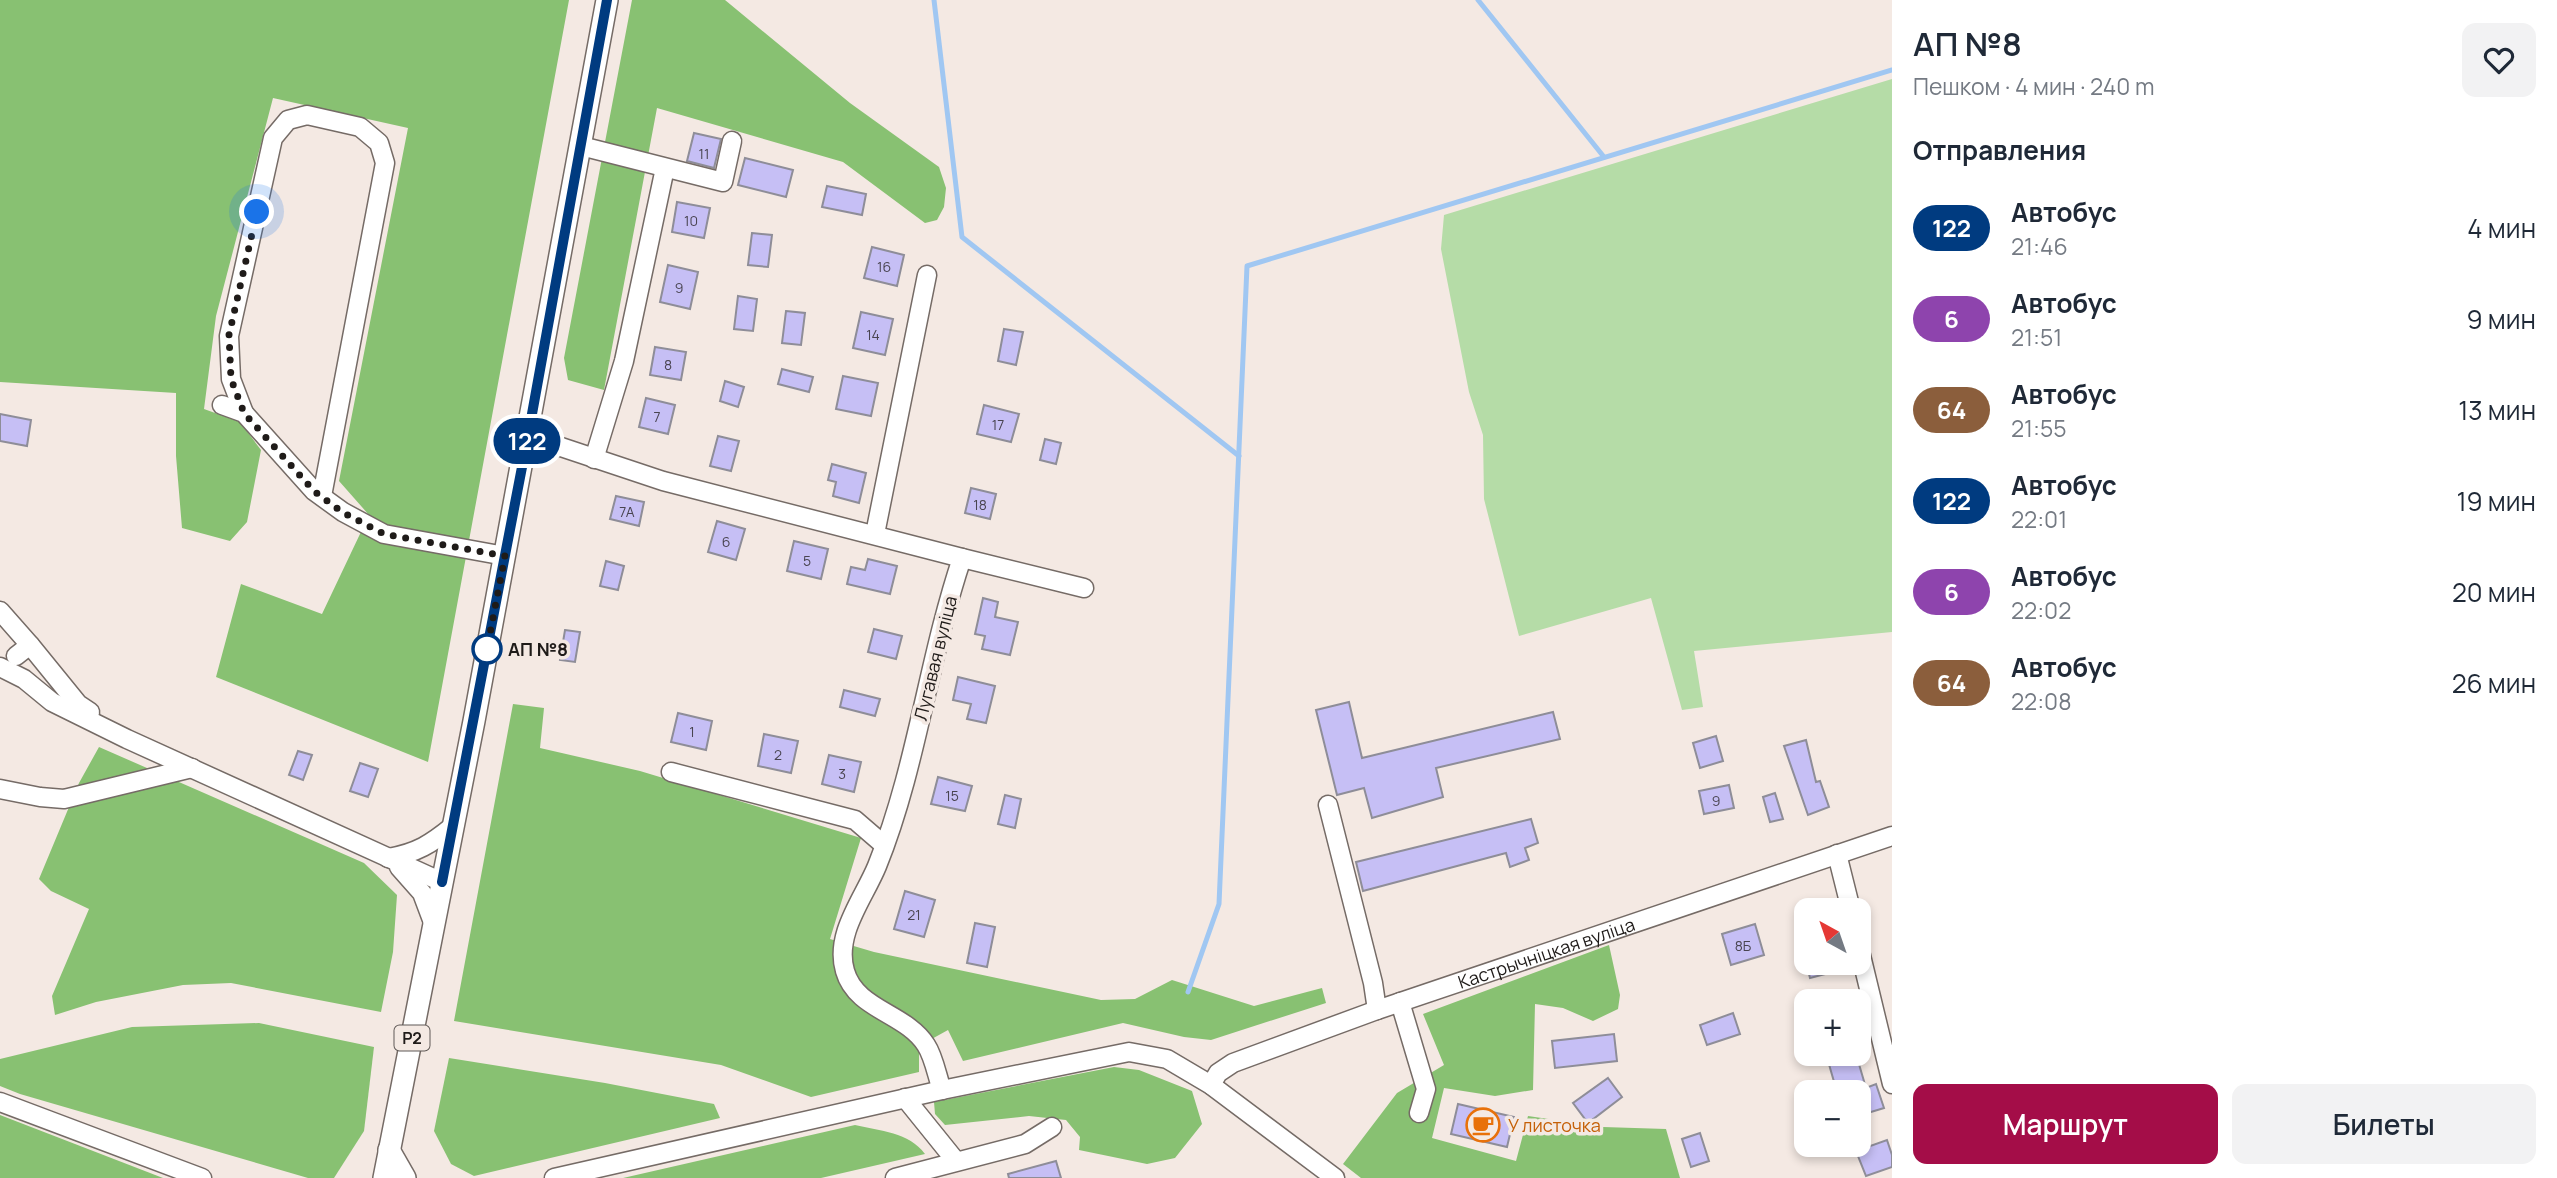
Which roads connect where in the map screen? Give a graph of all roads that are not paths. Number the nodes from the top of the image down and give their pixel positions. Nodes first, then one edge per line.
1 (607, 0) edge
2 (732, 141) dead end
3 (581, 146) junction
4 (665, 168) junction
5 (927, 275) dead end
6 (222, 405) dead end
7 (244, 413) junction
8 (528, 436) junction
9 (594, 459) junction
10 (322, 496) junction
11 (876, 534) junction
12 (505, 556) junction
13 (962, 558) junction
14 (1084, 588) dead end
15 (0, 611) edge
16 (11, 658) edge
17 (127, 739) junction
18 (192, 768) junction
19 (671, 772) dead end
20 (0, 789) edge
21 (1328, 805) dead end
22 (453, 826) junction
23 (1892, 836) edge
24 (884, 845) junction
25 (1837, 853) junction
26 (388, 858) junction
27 (442, 882) junction
28 (1848, 898) edge
29 (434, 925) junction
30 (1866, 975) edge
31 (1400, 1002) junction
32 (1377, 1010) junction
33 (1892, 1084) edge
34 (1211, 1085) junction
35 (942, 1090) junction
36 (905, 1098) junction
37 (0, 1102) edge
38 (1419, 1113) dead end
39 (1052, 1127) dead end
40 (389, 1150) junction
41 (955, 1160) junction
42 (202, 1178) edge
43 (372, 1178) edge
44 (384, 1178) edge
45 (405, 1178) edge
46 (554, 1178) edge
47 (895, 1178) edge
48 (1335, 1178) edge

1 - 3 main road, Р2
2 - 4 street
3 - 4 street
3 - 8 main road, Р2
4 - 9 street
5 - 11 street
6 - 7 street
7 - 10 street
7 - 10 street
8 - 9 street
8 - 12 main road, Р2
9 - 11 street
10 - 12 street
11 - 13 street
12 - 22 main road, Р2
13 - 14 street
13 - 24 street, Лугавая вуліца
15 - 16 street
16 - 17 street
16 - 17 street
17 - 18 street
18 - 20 street
18 - 26 street
19 - 24 street
21 - 32 street
22 - 26 street
22 - 27 main road, Р2
23 - 25 street, Кастрычніцкая вуліца
24 - 35 street, Лугавая вуліца
25 - 28 street
25 - 31 street, Кастрычніцкая вуліца
26 - 27 street
26 - 29 street
27 - 29 main road, Р2
29 - 40 main road, Р2
30 - 33 street
31 - 32 street, Кастрычніцкая вуліца
31 - 38 street
32 - 34 street, Кастрычніцкая вуліца
34 - 35 street
34 - 48 street
35 - 36 street
36 - 41 street
36 - 46 street
37 - 42 street
39 - 41 street
40 - 43 main road
40 - 44 main road, Р2
40 - 45 main road
41 - 47 street

